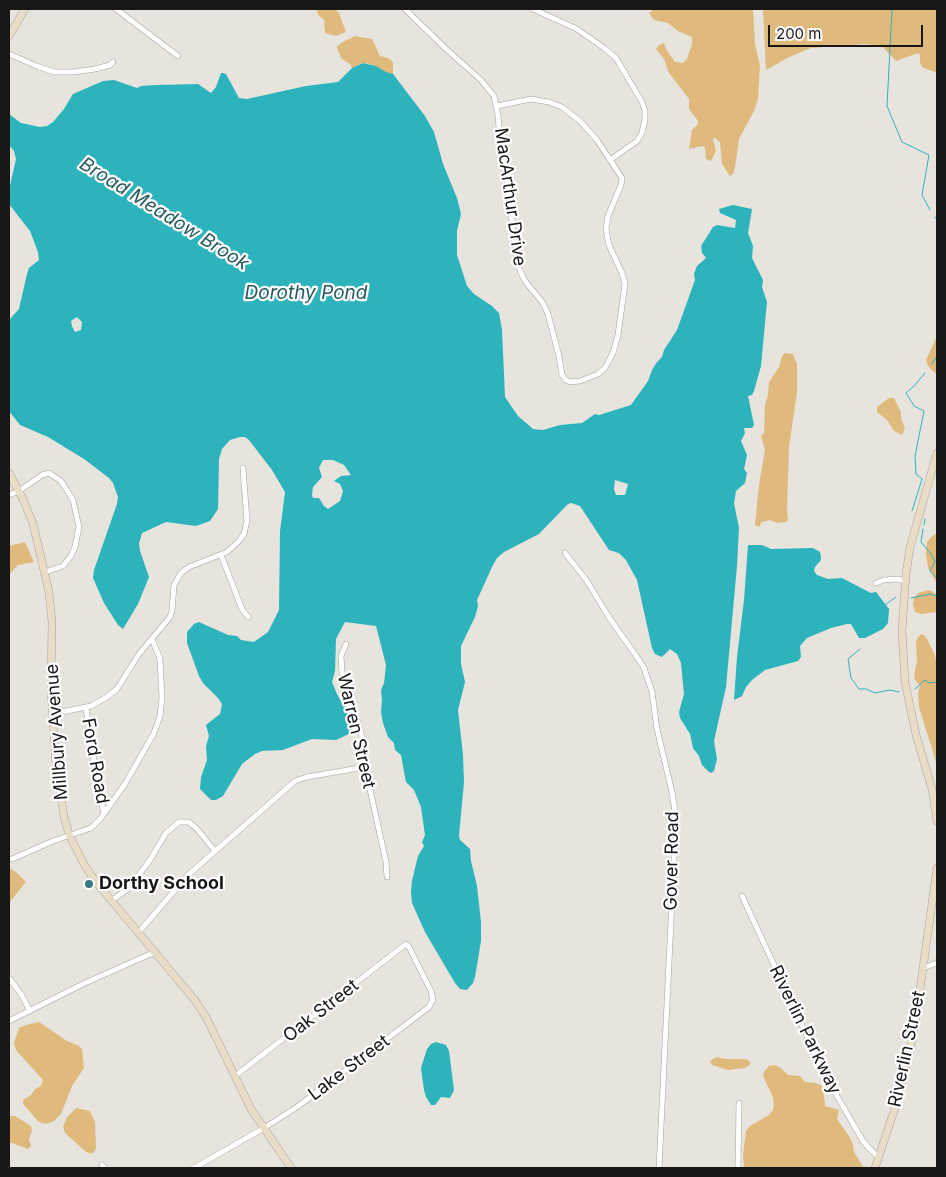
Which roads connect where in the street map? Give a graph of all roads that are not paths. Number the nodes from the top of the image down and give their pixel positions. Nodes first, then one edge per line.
1 (26, 9) edge
2 (116, 9) edge
3 (406, 9) edge
4 (534, 9) edge
5 (9, 36) edge
6 (9, 54) edge
7 (178, 56) dead end
8 (113, 62) dead end
9 (497, 106) junction
10 (610, 160) junction
11 (937, 453) edge
12 (244, 468) dead end
13 (9, 473) edge
14 (19, 492) junction
15 (9, 495) edge
16 (565, 553) dead end
17 (221, 555) junction
18 (45, 572) junction
19 (906, 581) junction
20 (876, 583) dead end
21 (248, 617) dead end
22 (152, 639) junction
23 (346, 644) dead end
24 (86, 708) junction
25 (52, 714) junction
26 (365, 766) junction
27 (104, 815) junction
28 (937, 821) edge
29 (70, 836) junction
30 (215, 851) junction
31 (12, 859) dead end
32 (937, 868) edge
33 (387, 877) dead end
34 (742, 896) dead end
35 (111, 901) junction
36 (138, 933) junction
37 (406, 944) joint
38 (155, 952) junction
39 (937, 963) edge
40 (923, 968) junction
41 (9, 978) edge
42 (30, 1011) junction
43 (9, 1021) edge
44 (235, 1076) junction
45 (739, 1103) dead end
46 (264, 1128) junction
47 (879, 1158) junction
48 (194, 1168) edge
49 (291, 1168) edge
50 (659, 1168) edge
51 (738, 1168) edge
52 (876, 1168) edge

1 - 5 main road
2 - 7 street
3 - 9 street, MacArthur Drive
4 - 10 street
6 - 8 street
9 - 10 street
9 - 10 street, MacArthur Drive
11 - 19 main road
12 - 17 street
13 - 14 main road, Millbury Avenue
14 - 15 street
14 - 18 main road, Millbury Avenue
14 - 18 street
16 - 50 street, Gover Road
17 - 21 street
17 - 22 street
18 - 25 main road, Millbury Avenue
19 - 20 street
19 - 28 main road
22 - 24 street
22 - 27 street
23 - 26 street, Warren Street
24 - 25 street
24 - 27 street, Ford Road
25 - 29 main road, Millbury Avenue
26 - 30 street
26 - 33 street, Warren Street
27 - 29 street
29 - 31 street
29 - 35 main road, Millbury Avenue
30 - 35 street
30 - 36 street
32 - 40 main road, Riverlin Street
34 - 47 street, Riverlin Parkway
35 - 36 main road, Millbury Avenue
36 - 38 main road, Millbury Avenue
37 - 44 street, Oak Street
37 - 46 street, Lake Street
38 - 42 street
38 - 44 main road, Millbury Avenue
39 - 40 street
40 - 47 main road, Riverlin Street
41 - 42 street
42 - 43 street
44 - 46 main road, Millbury Avenue
45 - 51 street
46 - 48 street, Lake Street
46 - 49 main road, Millbury Avenue
47 - 52 main road, Riverlin Street

